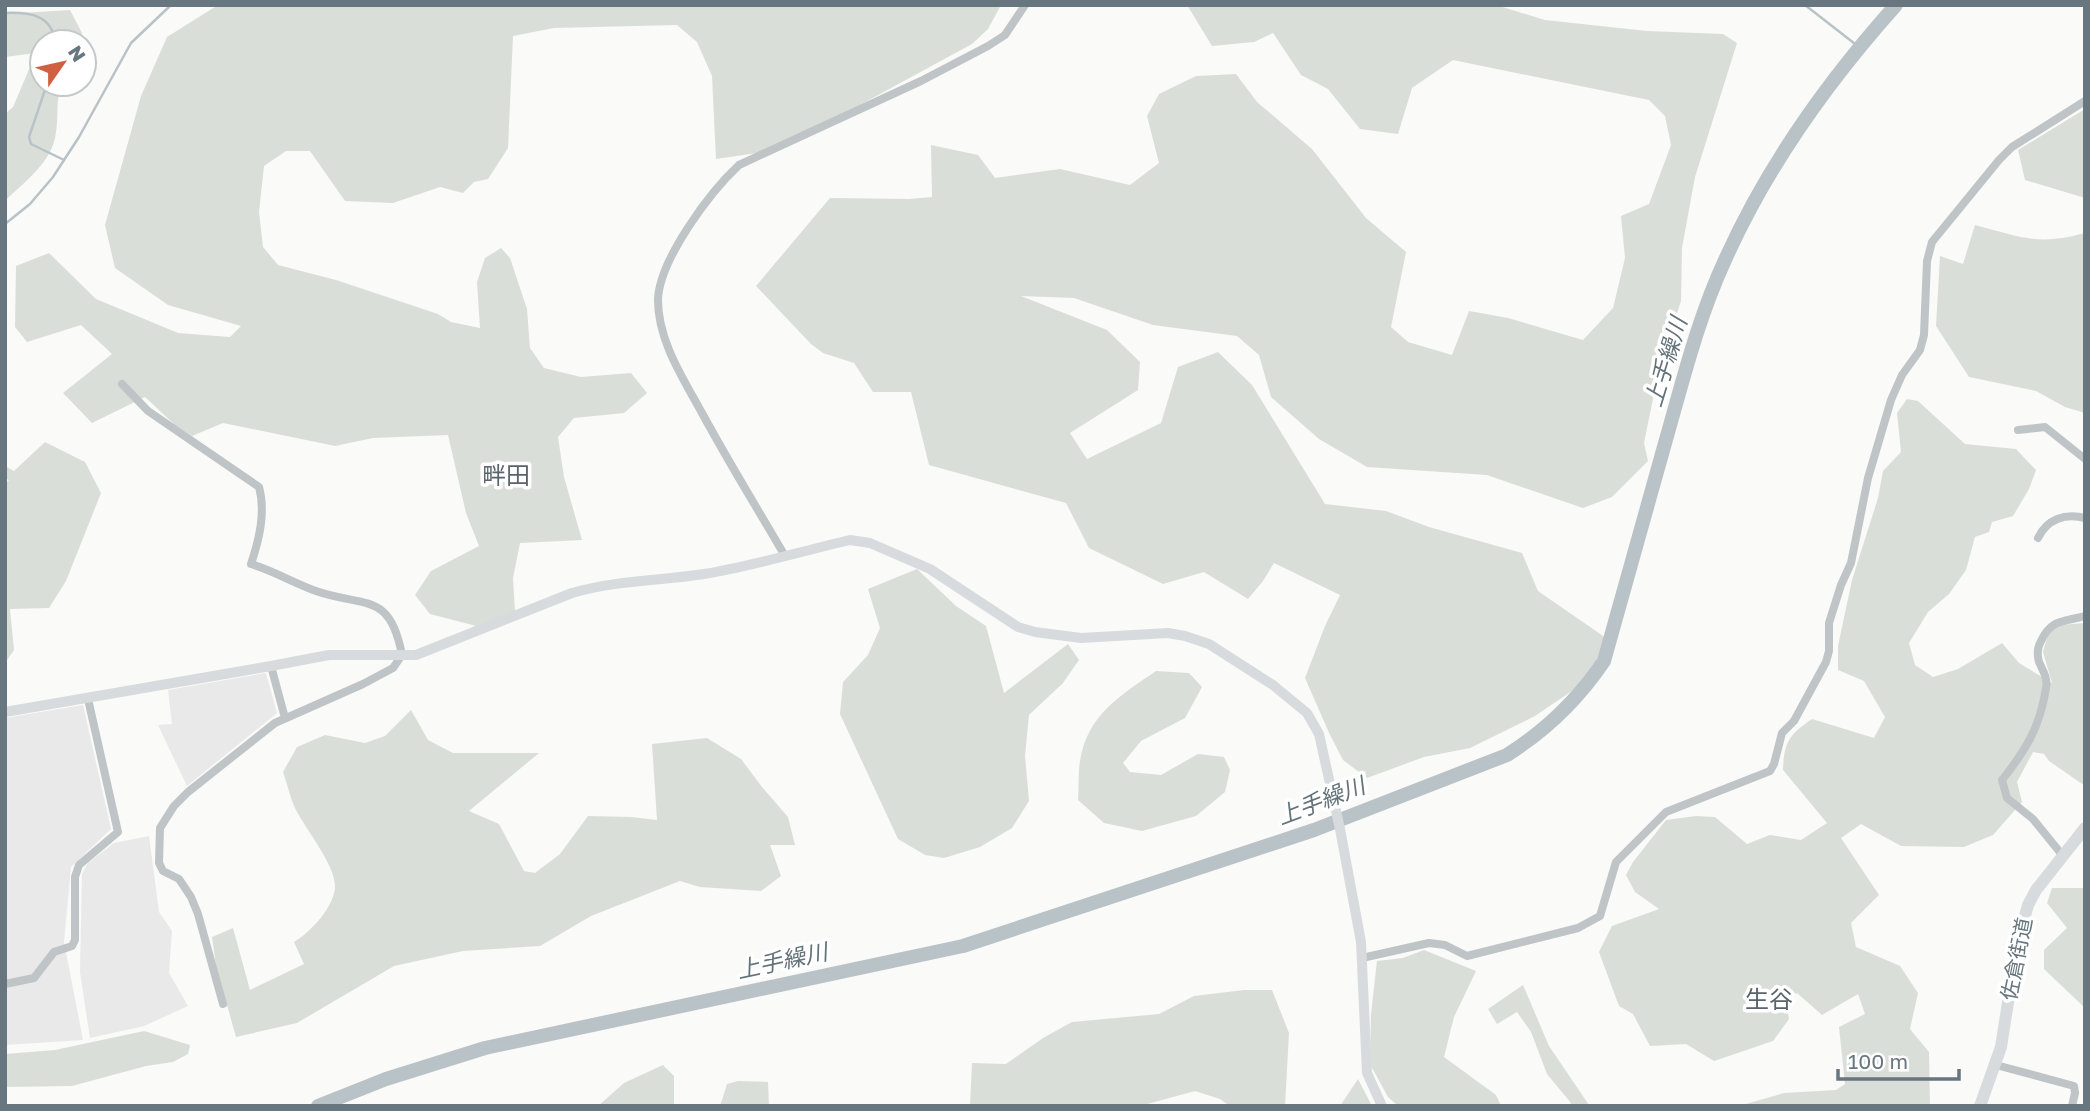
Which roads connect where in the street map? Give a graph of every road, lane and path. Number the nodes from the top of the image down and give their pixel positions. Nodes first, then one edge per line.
1 (1025, 5) edge
2 (2085, 101) edge
3 (122, 384) dead end
4 (2018, 430) dead end
5 (2085, 459) edge
6 (2085, 518) edge
7 (2038, 538) dead end
8 (785, 556) junction
9 (2085, 616) edge
10 (402, 655) junction
11 (271, 666) junction
12 (89, 698) junction
13 (5, 712) edge
14 (285, 718) junction
15 (2085, 828) edge
16 (2063, 856) junction
17 (1363, 958) junction
18 (5, 984) edge
19 (223, 1004) dead end
20 (1996, 1065) junction
21 (1382, 1106) edge
22 (1980, 1106) edge
23 (2072, 1106) edge

1 - 8 street
2 - 17 street
3 - 10 street
4 - 5 street
6 - 7 street
8 - 10 street
8 - 17 street
9 - 16 street
10 - 11 street
10 - 14 street
11 - 12 street
11 - 14 street
12 - 13 street
12 - 18 street
14 - 19 street
15 - 16 main road, 佐倉街道
16 - 20 main road, 佐倉街道
17 - 21 street
20 - 22 main road, 佐倉街道
20 - 23 street

